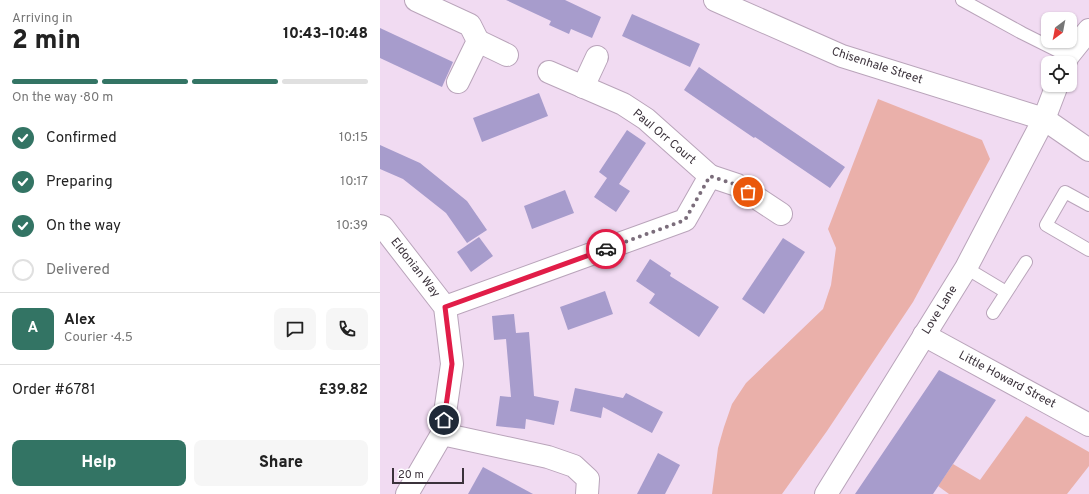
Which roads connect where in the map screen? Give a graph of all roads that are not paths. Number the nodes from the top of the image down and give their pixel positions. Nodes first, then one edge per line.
1 (416, 0) edge
2 (715, 0) edge
3 (962, 0) edge
4 (1089, 30) edge
5 (478, 41) junction
6 (507, 55) dead end
7 (1061, 56) edge
8 (1068, 56) edge
9 (596, 57) dead end
10 (549, 72) dead end
11 (458, 82) dead end
12 (583, 87) junction
13 (1054, 92) edge
14 (1044, 119) junction
15 (1089, 150) edge
16 (710, 176) junction
17 (1089, 205) edge
18 (781, 214) dead end
19 (380, 226) edge
20 (1089, 250) edge
21 (1026, 262) dead end
22 (966, 268) junction
23 (1006, 292) junction
24 (445, 307) junction
25 (993, 312) dead end
26 (924, 335) junction
27 (1089, 425) edge
28 (442, 434) junction
29 (407, 494) edge
30 (587, 494) edge
31 (826, 494) edge

1 - 5 street
2 - 14 street, Chisenhale Street
3 - 7 lane
4 - 8 street
5 - 6 street
5 - 11 street
9 - 12 street
10 - 12 street, Paul Orr Court
12 - 16 street, Paul Orr Court
13 - 14 street, Love Lane
14 - 15 street, Chisenhale Street
14 - 22 street, Love Lane
16 - 18 street, Paul Orr Court
16 - 24 street
17 - 20 lane
19 - 24 street, Eldonian Way
21 - 23 lane
22 - 23 lane
22 - 26 street, Love Lane
23 - 25 lane
24 - 28 street, Eldonian Way
26 - 27 street, Little Howard Street
26 - 31 street, Love Lane
28 - 29 street, Eldonian Way
28 - 30 street

